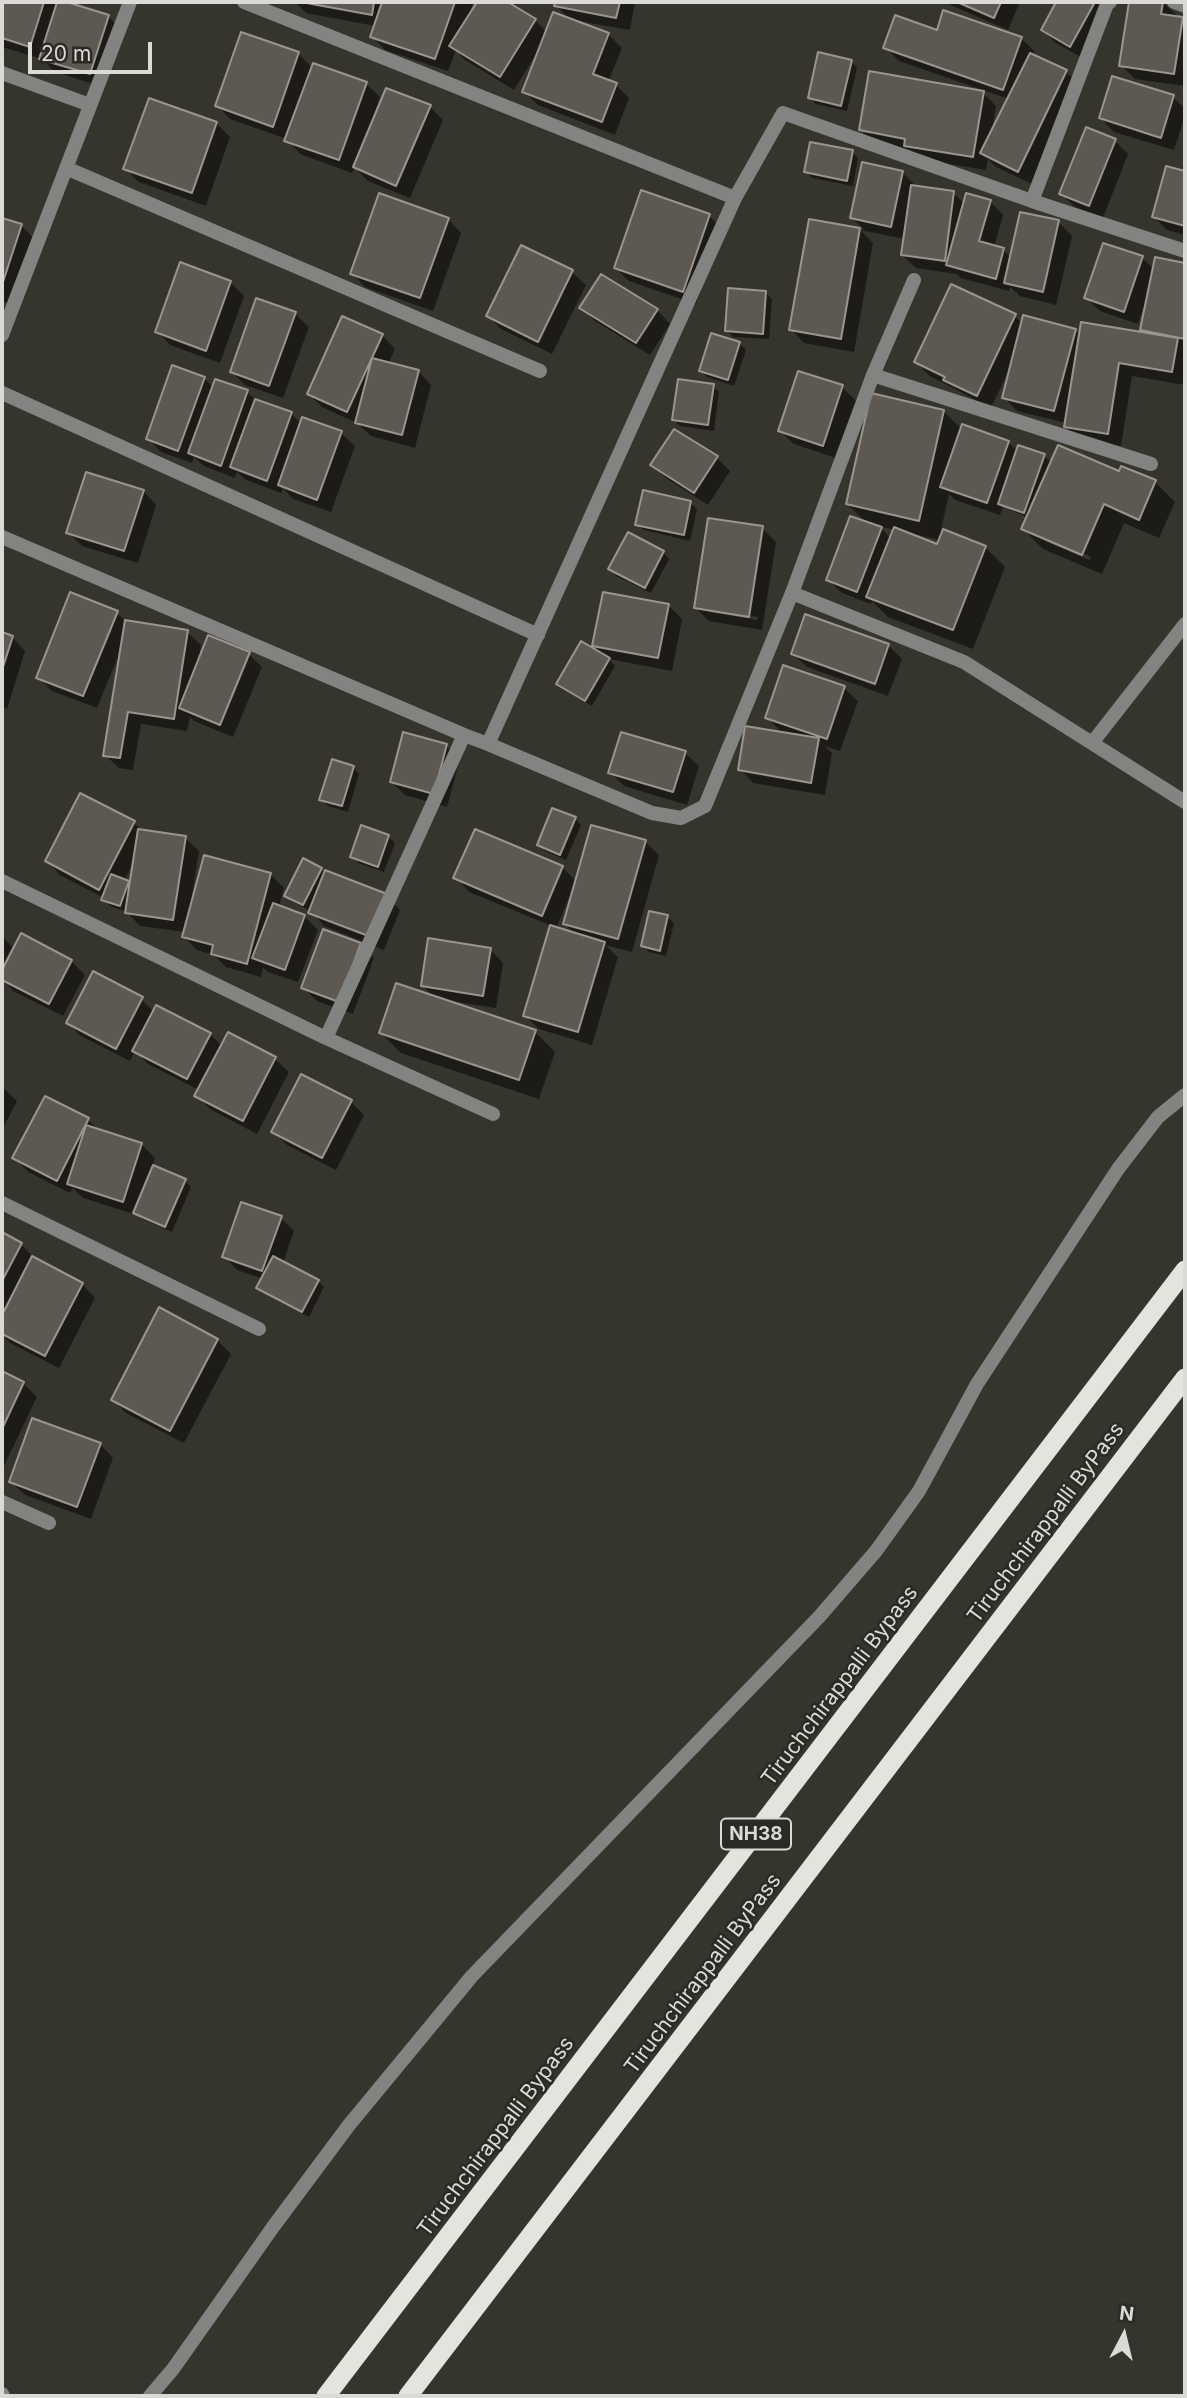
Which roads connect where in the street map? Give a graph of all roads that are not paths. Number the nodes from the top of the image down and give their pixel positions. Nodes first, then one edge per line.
1 (130, 2) edge
2 (244, 2) edge
3 (1110, 2) edge
4 (1174, 2) edge
5 (1185, 6) edge
6 (2, 73) edge
7 (90, 105) junction
8 (66, 168) junction
9 (735, 198) junction
10 (1032, 201) junction
11 (1185, 251) edge
12 (914, 280) dead end
13 (6, 312) edge
14 (2, 335) edge
15 (540, 371) dead end
16 (873, 375) junction
17 (2, 393) edge
18 (1151, 464) dead end
19 (2, 537) edge
20 (792, 593) junction
21 (1185, 624) edge
22 (538, 635) junction
23 (464, 735) junction
24 (1092, 743) junction
25 (488, 744) junction
26 (1185, 803) edge
27 (2, 881) edge
28 (326, 1038) junction
29 (1185, 1094) edge
30 (493, 1114) dead end
31 (2, 1203) edge
32 (1185, 1270) edge
33 (259, 1329) dead end
34 (1185, 1378) edge
35 (2, 1502) edge
36 (49, 1523) dead end
37 (150, 2396) edge
38 (326, 2396) edge
39 (408, 2396) edge

1 - 7 street
2 - 9 street
3 - 10 street
4 - 5 street
6 - 7 street
7 - 8 street
8 - 13 street
8 - 15 street
9 - 10 street
9 - 22 street
10 - 11 street
12 - 16 street
13 - 14 street
16 - 18 street
16 - 20 street
17 - 22 street
19 - 23 street
20 - 24 street
20 - 25 street
21 - 24 street
22 - 25 street
23 - 25 street
23 - 28 street
24 - 26 street
27 - 28 street
28 - 30 street
29 - 37 street
31 - 33 street
32 - 38 highway, Tiruchchirappalli Bypass / NH38
34 - 39 highway, Tiruchchirappalli ByPass / NH38
35 - 36 street

